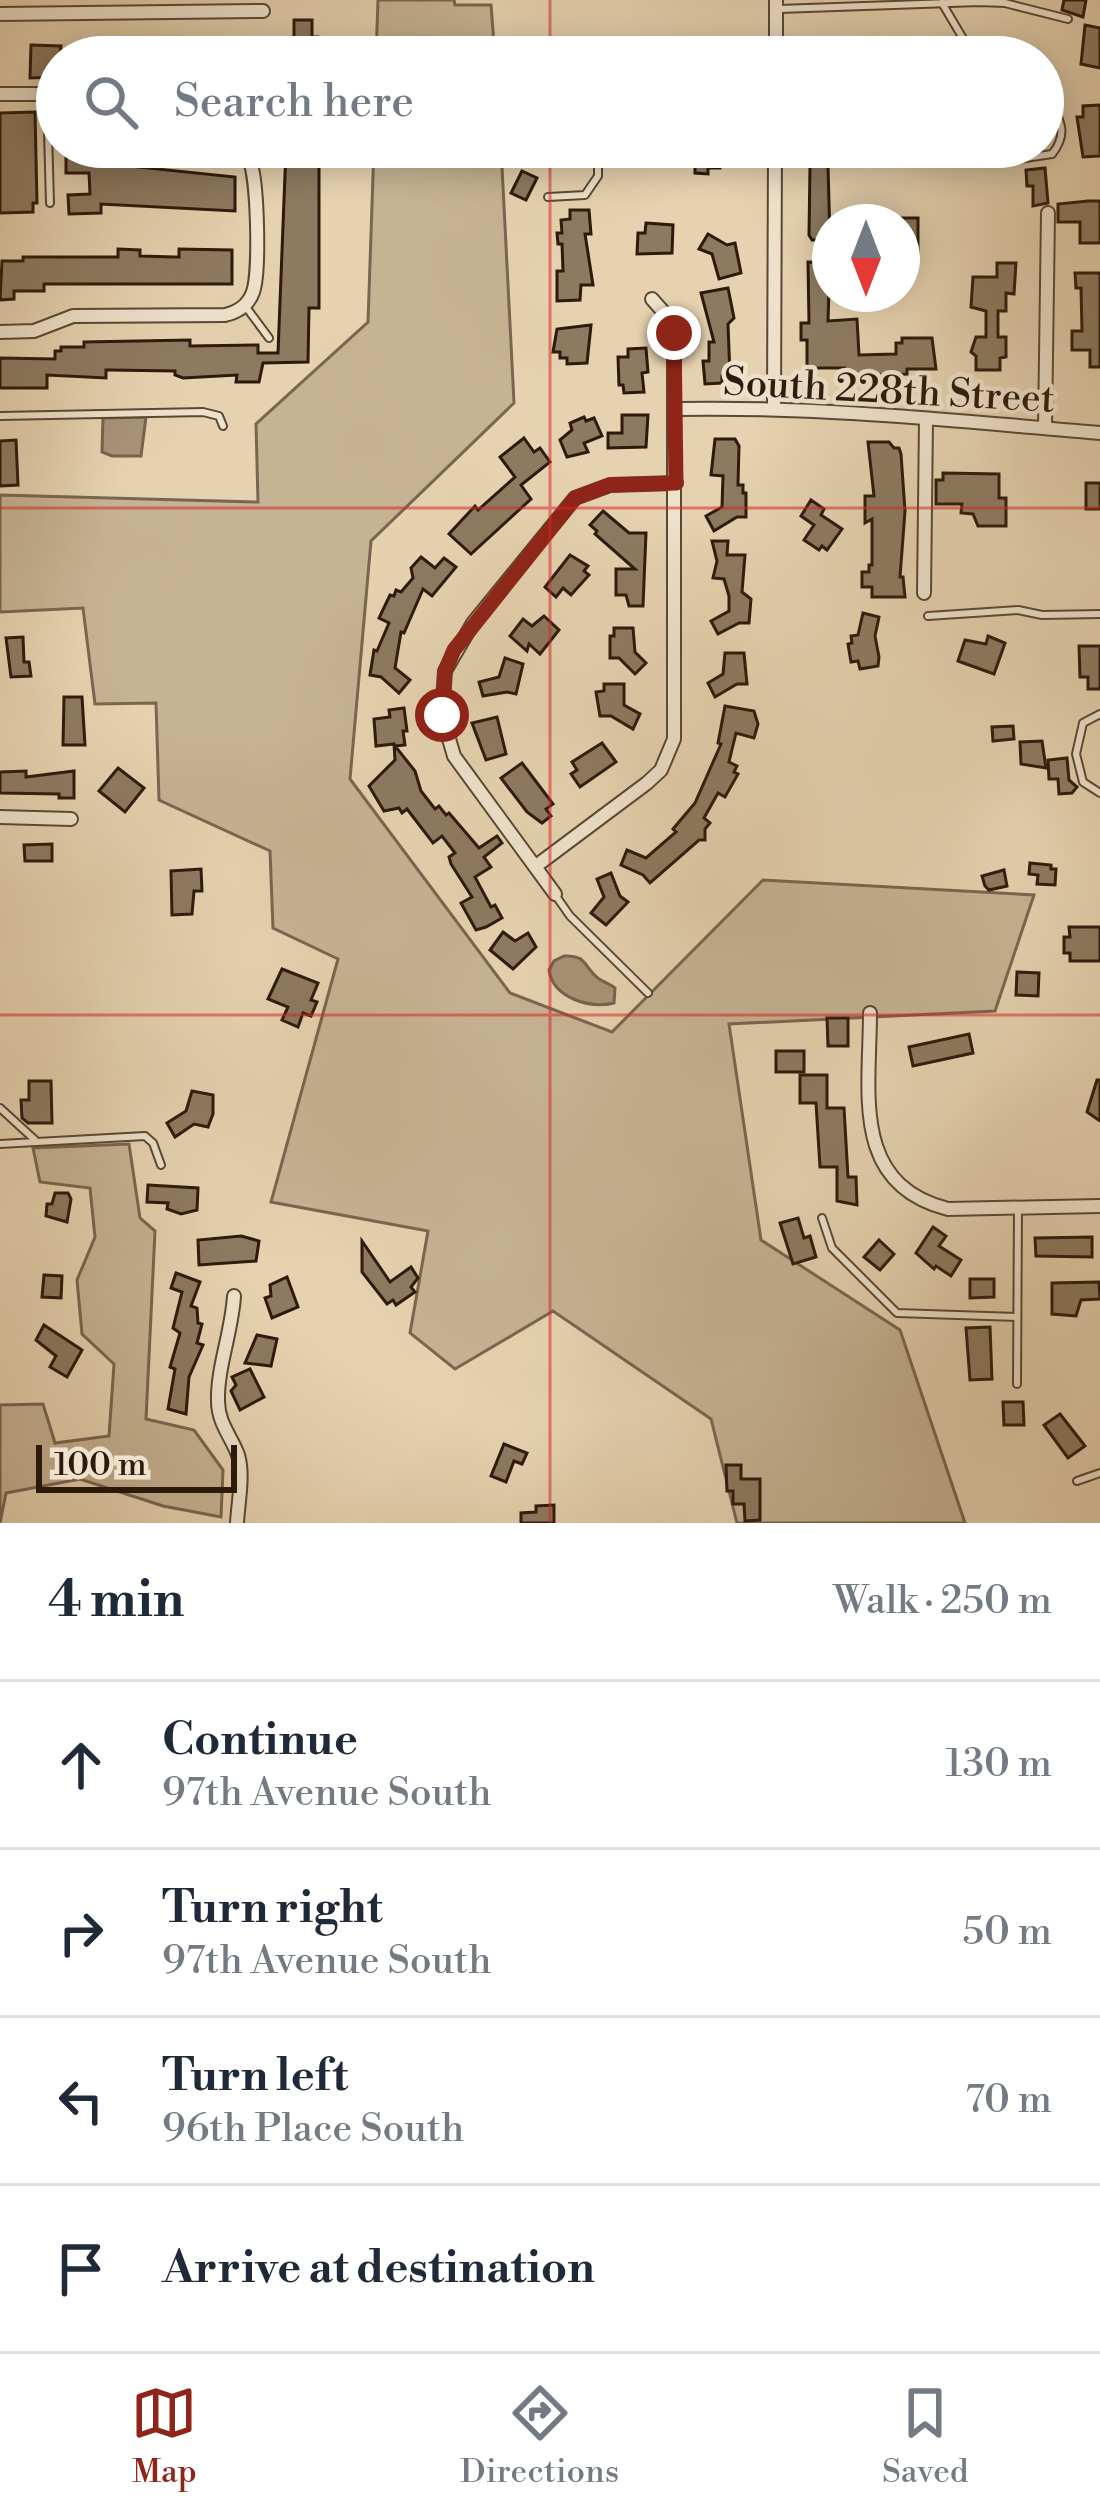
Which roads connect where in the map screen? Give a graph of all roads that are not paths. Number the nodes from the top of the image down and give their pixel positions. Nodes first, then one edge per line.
1 (942, 3) junction
2 (776, 4) edge
3 (263, 11) dead end
4 (0, 14) edge
5 (1068, 19) dead end
6 (776, 36) edge
7 (962, 36) edge
8 (36, 93) edge
9 (0, 94) edge
10 (51, 168) edge
11 (252, 168) edge
12 (596, 168) edge
13 (775, 168) edge
14 (548, 196) dead end
15 (50, 203) dead end
16 (1048, 213) dead end
17 (652, 299) dead end
18 (245, 306) junction
19 (0, 332) edge
20 (269, 338) dead end
21 (774, 407) junction
22 (675, 409) junction
23 (0, 416) edge
24 (926, 419) junction
25 (223, 426) dead end
26 (1045, 428) junction
27 (1100, 433) edge
28 (676, 483) junction
29 (924, 593) dead end
30 (1100, 614) edge
31 (928, 616) dead end
32 (1100, 714) edge
33 (1100, 793) edge
34 (0, 817) edge
35 (71, 819) dead end
36 (536, 866) junction
37 (555, 894) joint
38 (648, 993) dead end
39 (870, 1013) dead end
40 (0, 1108) edge
41 (38, 1142) junction
42 (0, 1144) edge
43 (161, 1165) dead end
44 (1100, 1206) edge
45 (1018, 1208) junction
46 (822, 1218) dead end
47 (234, 1296) dead end
48 (1017, 1317) junction
49 (1017, 1384) dead end
50 (1100, 1473) edge
51 (1077, 1481) dead end
52 (237, 1523) edge

1 - 2 lane
1 - 5 lane
1 - 7 lane
2 - 6 street
3 - 4 street
8 - 9 street
10 - 15 lane
11 - 18 street
12 - 14 lane
13 - 21 street
16 - 26 street
17 - 22 street
18 - 19 street
18 - 20 lane
21 - 22 street, South 228th Street
21 - 24 street, South 228th Street
22 - 28 street
23 - 25 lane
24 - 26 street, South 228th Street
24 - 29 street
26 - 27 street, South 228th Street
28 - 36 street
28 - 36 street
30 - 31 lane
32 - 33 lane
34 - 35 street
36 - 37 street
37 - 38 lane
39 - 45 street
40 - 41 lane
41 - 42 lane
41 - 43 lane
44 - 45 street
45 - 48 lane
46 - 48 lane
47 - 52 street
48 - 49 lane
50 - 51 lane

